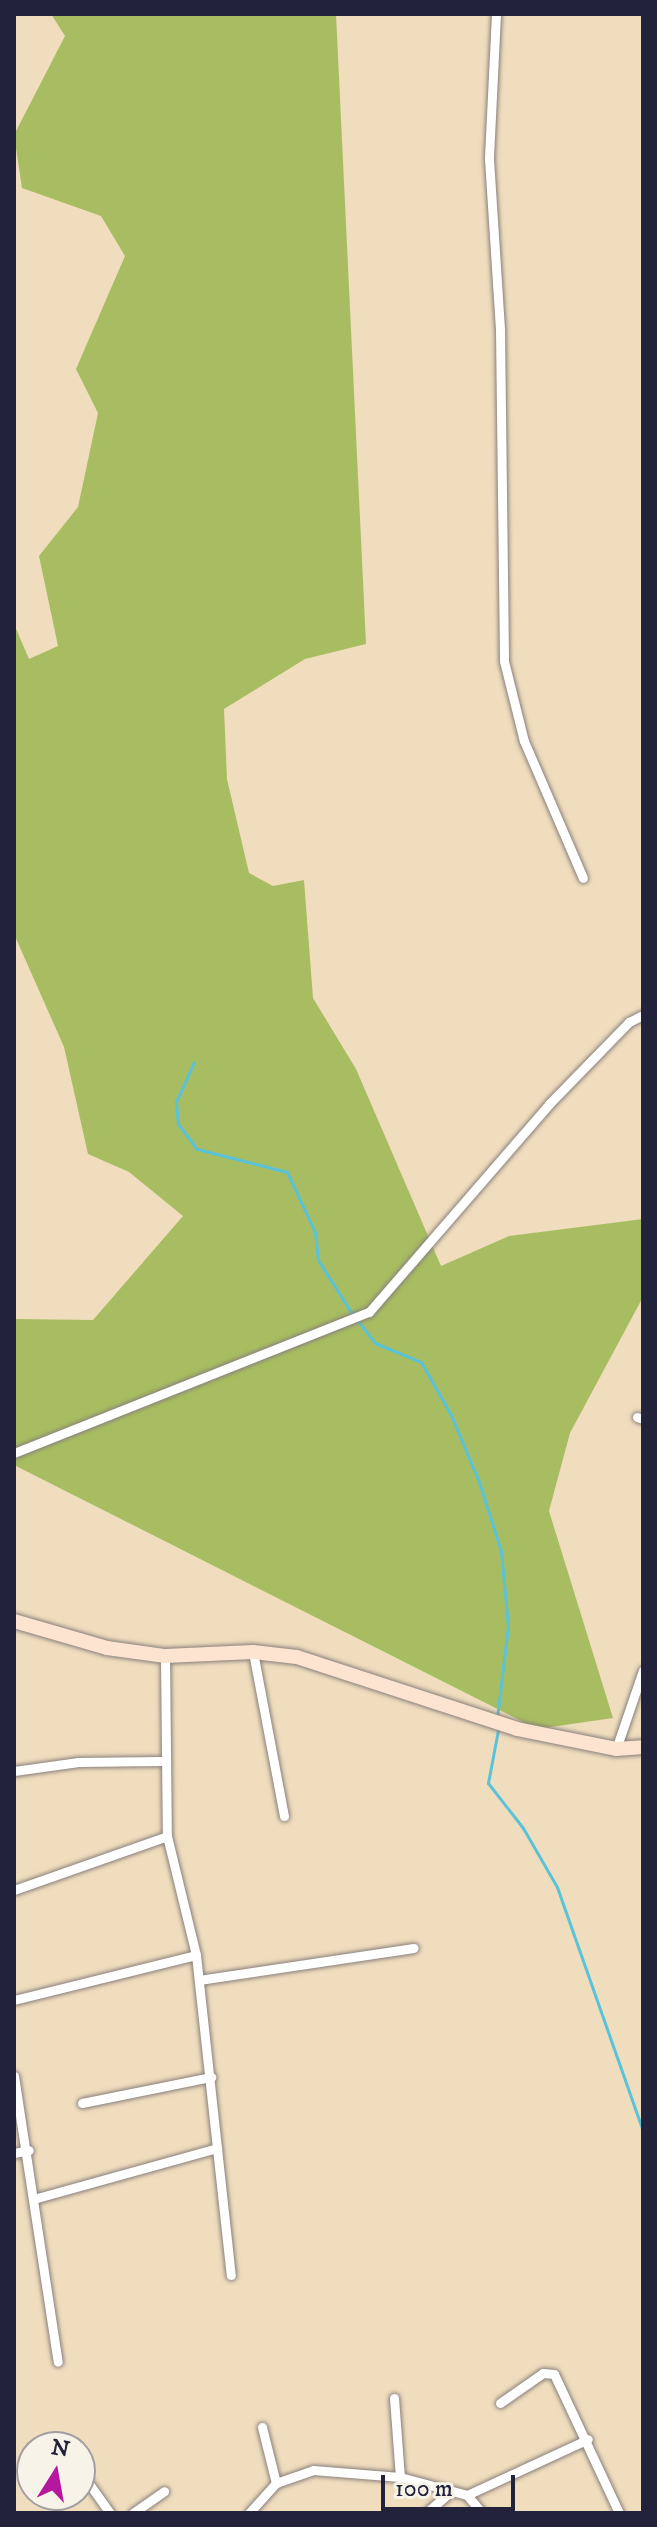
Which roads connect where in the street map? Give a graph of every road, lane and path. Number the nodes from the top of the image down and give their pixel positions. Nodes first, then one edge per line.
1 (496, 14) edge
2 (583, 878) dead end
3 (643, 1015) edge
4 (14, 1453) edge
5 (14, 1621) edge
6 (253, 1652) junction
7 (165, 1656) junction
8 (643, 1670) edge
9 (643, 1747) edge
10 (616, 1749) junction
11 (163, 1761) junction
12 (14, 1771) edge
13 (284, 1816) dead end
14 (167, 1836) junction
15 (14, 1890) edge
16 (414, 1948) dead end
17 (196, 1955) junction
18 (199, 1980) junction
19 (14, 2000) edge
20 (14, 2076) edge
21 (211, 2077) junction
22 (82, 2103) dead end
23 (217, 2148) junction
24 (29, 2150) junction
25 (14, 2153) edge
26 (37, 2198) junction
27 (231, 2275) dead end
28 (58, 2362) dead end
29 (394, 2398) dead end
30 (500, 2403) dead end
31 (262, 2427) dead end
32 (588, 2439) junction
33 (400, 2477) junction
34 (276, 2483) junction
35 (164, 2491) dead end
36 (96, 2493) edge
37 (449, 2493) junction
38 (467, 2495) junction
39 (110, 2513) edge
40 (133, 2513) edge
41 (249, 2513) edge
42 (426, 2513) edge
43 (482, 2513) edge
44 (619, 2513) edge

1 - 2 street
3 - 4 street
5 - 7 main road
6 - 7 main road
6 - 10 main road
6 - 13 street
7 - 11 street
8 - 10 street
9 - 10 main road
11 - 12 street
11 - 14 street
14 - 15 street
14 - 17 street
16 - 18 street
17 - 18 street
17 - 19 street
18 - 21 street
20 - 24 street
21 - 22 street
21 - 23 street
23 - 26 street
23 - 27 street
24 - 25 street
24 - 26 street
26 - 28 street
29 - 33 street
30 - 32 street
31 - 34 street
32 - 38 street
32 - 44 street
33 - 34 street
33 - 37 street
34 - 41 street
35 - 40 street
36 - 39 street
37 - 38 street
37 - 42 street
38 - 43 street

